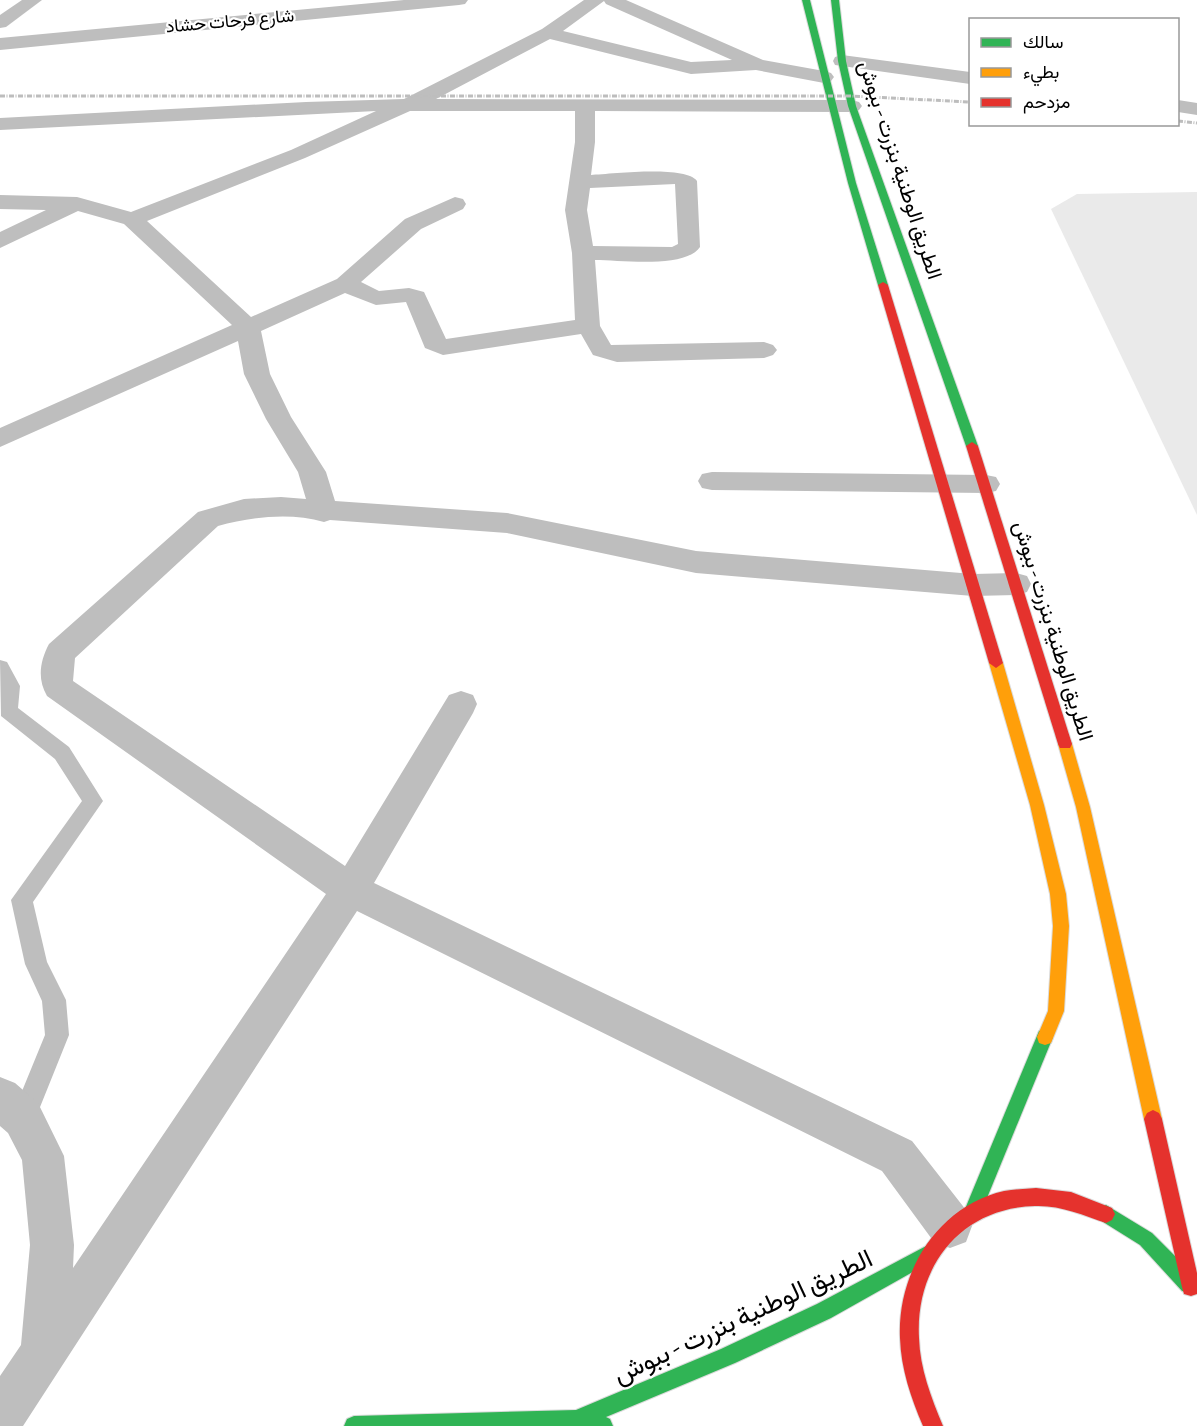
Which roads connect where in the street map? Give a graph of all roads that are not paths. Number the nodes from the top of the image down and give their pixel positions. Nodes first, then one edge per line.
1 (33, 0) edge
2 (459, 0) edge
3 (596, 0) edge
4 (612, 0) edge
5 (806, 0) edge
6 (835, 0) edge
7 (255, 2) dead end
8 (305, 15) junction
9 (0, 23) edge
10 (548, 33) junction
11 (0, 44) edge
12 (842, 61) junction
13 (758, 65) junction
14 (824, 77) junction
15 (969, 78) edge
16 (407, 105) junction
17 (585, 105) junction
18 (831, 106) junction
19 (852, 106) junction
20 (1179, 106) edge
21 (1197, 109) edge
22 (0, 124) edge
23 (579, 182) junction
24 (0, 202) edge
25 (77, 204) junction
26 (455, 204) dead end
27 (888, 209) junction
28 (861, 212) junction
29 (132, 219) junction
30 (0, 241) edge
31 (582, 253) junction
32 (345, 285) junction
33 (588, 326) junction
34 (248, 327) junction
35 (764, 350) dead end
36 (0, 438) edge
37 (712, 481) dead end
38 (944, 482) junction
39 (986, 483) junction
40 (324, 512) junction
41 (973, 585) junction
42 (1016, 585) junction
43 (0, 666) edge
44 (461, 704) dead end
45 (4, 714) edge
46 (1018, 742) junction
47 (1066, 746) junction
48 (350, 890) junction
49 (11, 1108) edge
50 (951, 1230) junction
51 (1194, 1292) edge
52 (44, 1351) junction
53 (0, 1418) edge
54 (576, 1419) junction
55 (354, 1426) edge
56 (603, 1426) edge
57 (933, 1426) edge

1 - 9 street
2 - 8 street, شارع فرحات حشاد
3 - 10 street
4 - 13 street
5 - 14 main road, الطريق الوطنية بنزرت - ببوش
6 - 12 main road, الطريق الوطنية بنزرت - ببوش
7 - 8 street
8 - 11 street, شارع فرحات حشاد
10 - 13 street
10 - 16 street
12 - 15 street
12 - 19 main road, الطريق الوطنية بنزرت - ببوش
13 - 14 street
14 - 18 main road, الطريق الوطنية بنزرت - ببوش
16 - 17 street
16 - 22 street
16 - 29 street
17 - 18 street
17 - 23 street
18 - 19 street
18 - 28 main road, الطريق الوطنية بنزرت - ببوش
19 - 27 main road, الطريق الوطنية بنزرت - ببوش
20 - 21 street
23 - 31 street
23 - 31 street
24 - 25 street
25 - 29 street
25 - 30 street
26 - 32 street
27 - 28 main road
27 - 39 main road, الطريق الوطنية بنزرت - ببوش
28 - 38 main road, الطريق الوطنية بنزرت - ببوش
29 - 34 street
31 - 33 street
32 - 33 street
32 - 34 street
33 - 35 street
34 - 36 street
34 - 40 street
37 - 38 street
38 - 39 street
38 - 41 main road, الطريق الوطنية بنزرت - ببوش
39 - 42 main road, الطريق الوطنية بنزرت - ببوش
40 - 41 street
40 - 48 street
41 - 42 street
41 - 46 main road, الطريق الوطنية بنزرت - ببوش
42 - 47 main road, الطريق الوطنية بنزرت - ببوش
43 - 45 lane
44 - 48 street
45 - 49 lane
46 - 47 main road
46 - 50 main road, الطريق الوطنية بنزرت - ببوش
47 - 51 main road, الطريق الوطنية بنزرت - ببوش
48 - 50 street
48 - 52 street
49 - 52 street
50 - 51 main road
50 - 54 main road, الطريق الوطنية بنزرت - ببوش
50 - 57 main road
52 - 53 street
54 - 55 main road, الطريق الوطنية بنزرت - ببوش
54 - 56 main road, الطريق الوطنية بنزرت - ببوش

